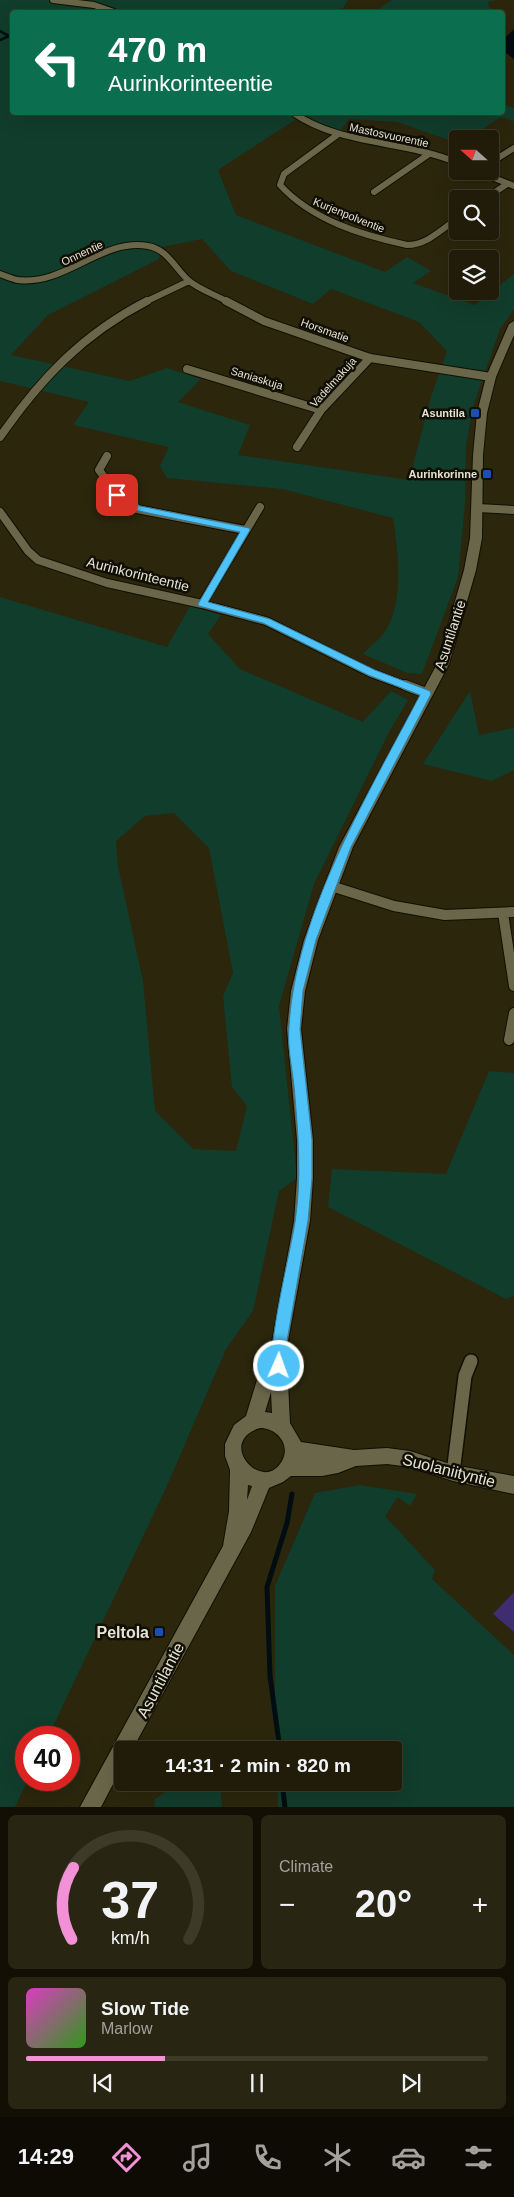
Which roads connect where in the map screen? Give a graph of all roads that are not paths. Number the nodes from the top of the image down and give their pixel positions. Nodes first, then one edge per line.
1 (53, 0) edge
2 (108, 10) edge
3 (296, 115) edge
4 (336, 134) junction
5 (514, 148) edge
6 (429, 154) junction
7 (499, 157) edge
8 (449, 160) edge
9 (499, 180) edge
10 (511, 185) edge
11 (499, 191) edge
12 (374, 192) dead end
13 (449, 224) edge
14 (171, 259) joint
15 (0, 274) edge
16 (189, 281) junction
17 (514, 324) edge
18 (370, 358) junction
19 (187, 369) dead end
20 (491, 377) junction
21 (321, 410) junction
22 (0, 437) edge
23 (297, 447) dead end
24 (107, 456) dead end
25 (260, 507) dead end
26 (478, 508) junction
27 (514, 510) edge
28 (0, 512) edge
29 (245, 530) junction
30 (202, 604) junction
31 (426, 694) junction
32 (331, 886) junction
33 (509, 913) edge
34 (514, 986) edge
35 (514, 1013) edge
36 (508, 1040) dead end
37 (280, 1341) junction
38 (471, 1361) dead end
39 (252, 1423) junction
40 (282, 1428) junction
41 (293, 1450) junction
42 (354, 1458) junction
43 (287, 1468) junction
44 (239, 1469) junction
45 (453, 1473) junction
46 (263, 1480) junction
47 (514, 1485) edge
48 (228, 1552) junction
49 (90, 1807) edge

1 - 2 street
3 - 4 street, Mastosvuorentie
4 - 6 street, Mastosvuorentie
4 - 13 street, Kurjenpolventie
5 - 7 street
6 - 8 street, Mastosvuorentie
6 - 12 street
9 - 10 street
10 - 11 street
14 - 15 street, Onnentie
14 - 16 street, Horsmatie
16 - 18 street, Horsmatie
16 - 22 street
17 - 20 street, Asuntilantie
18 - 20 street, Horsmatie
18 - 21 street, Vadelmakuja
19 - 21 street, Saniaskuja
20 - 26 street, Asuntilantie
21 - 23 street, Vadelmakuja
24 - 29 street
25 - 29 street
26 - 27 street
26 - 31 street, Asuntilantie
28 - 30 street, Aurinkorinteentie
29 - 30 street
30 - 31 street, Aurinkorinteentie
31 - 32 street, Asuntilantie
32 - 33 street
32 - 37 street, Asuntilantie
33 - 34 street
35 - 36 street
37 - 39 street, Asuntilantie
37 - 40 street, Asuntilantie
38 - 45 street
39 - 40 street
39 - 44 street
40 - 41 street
41 - 42 street, Suolaniityntie
41 - 43 street
42 - 43 street, Suolaniityntie
42 - 45 street, Suolaniityntie
43 - 46 street
44 - 46 street
44 - 48 street, Asuntilantie
45 - 47 street, Suolaniityntie
46 - 48 street, Asuntilantie
48 - 49 street, Asuntilantie

